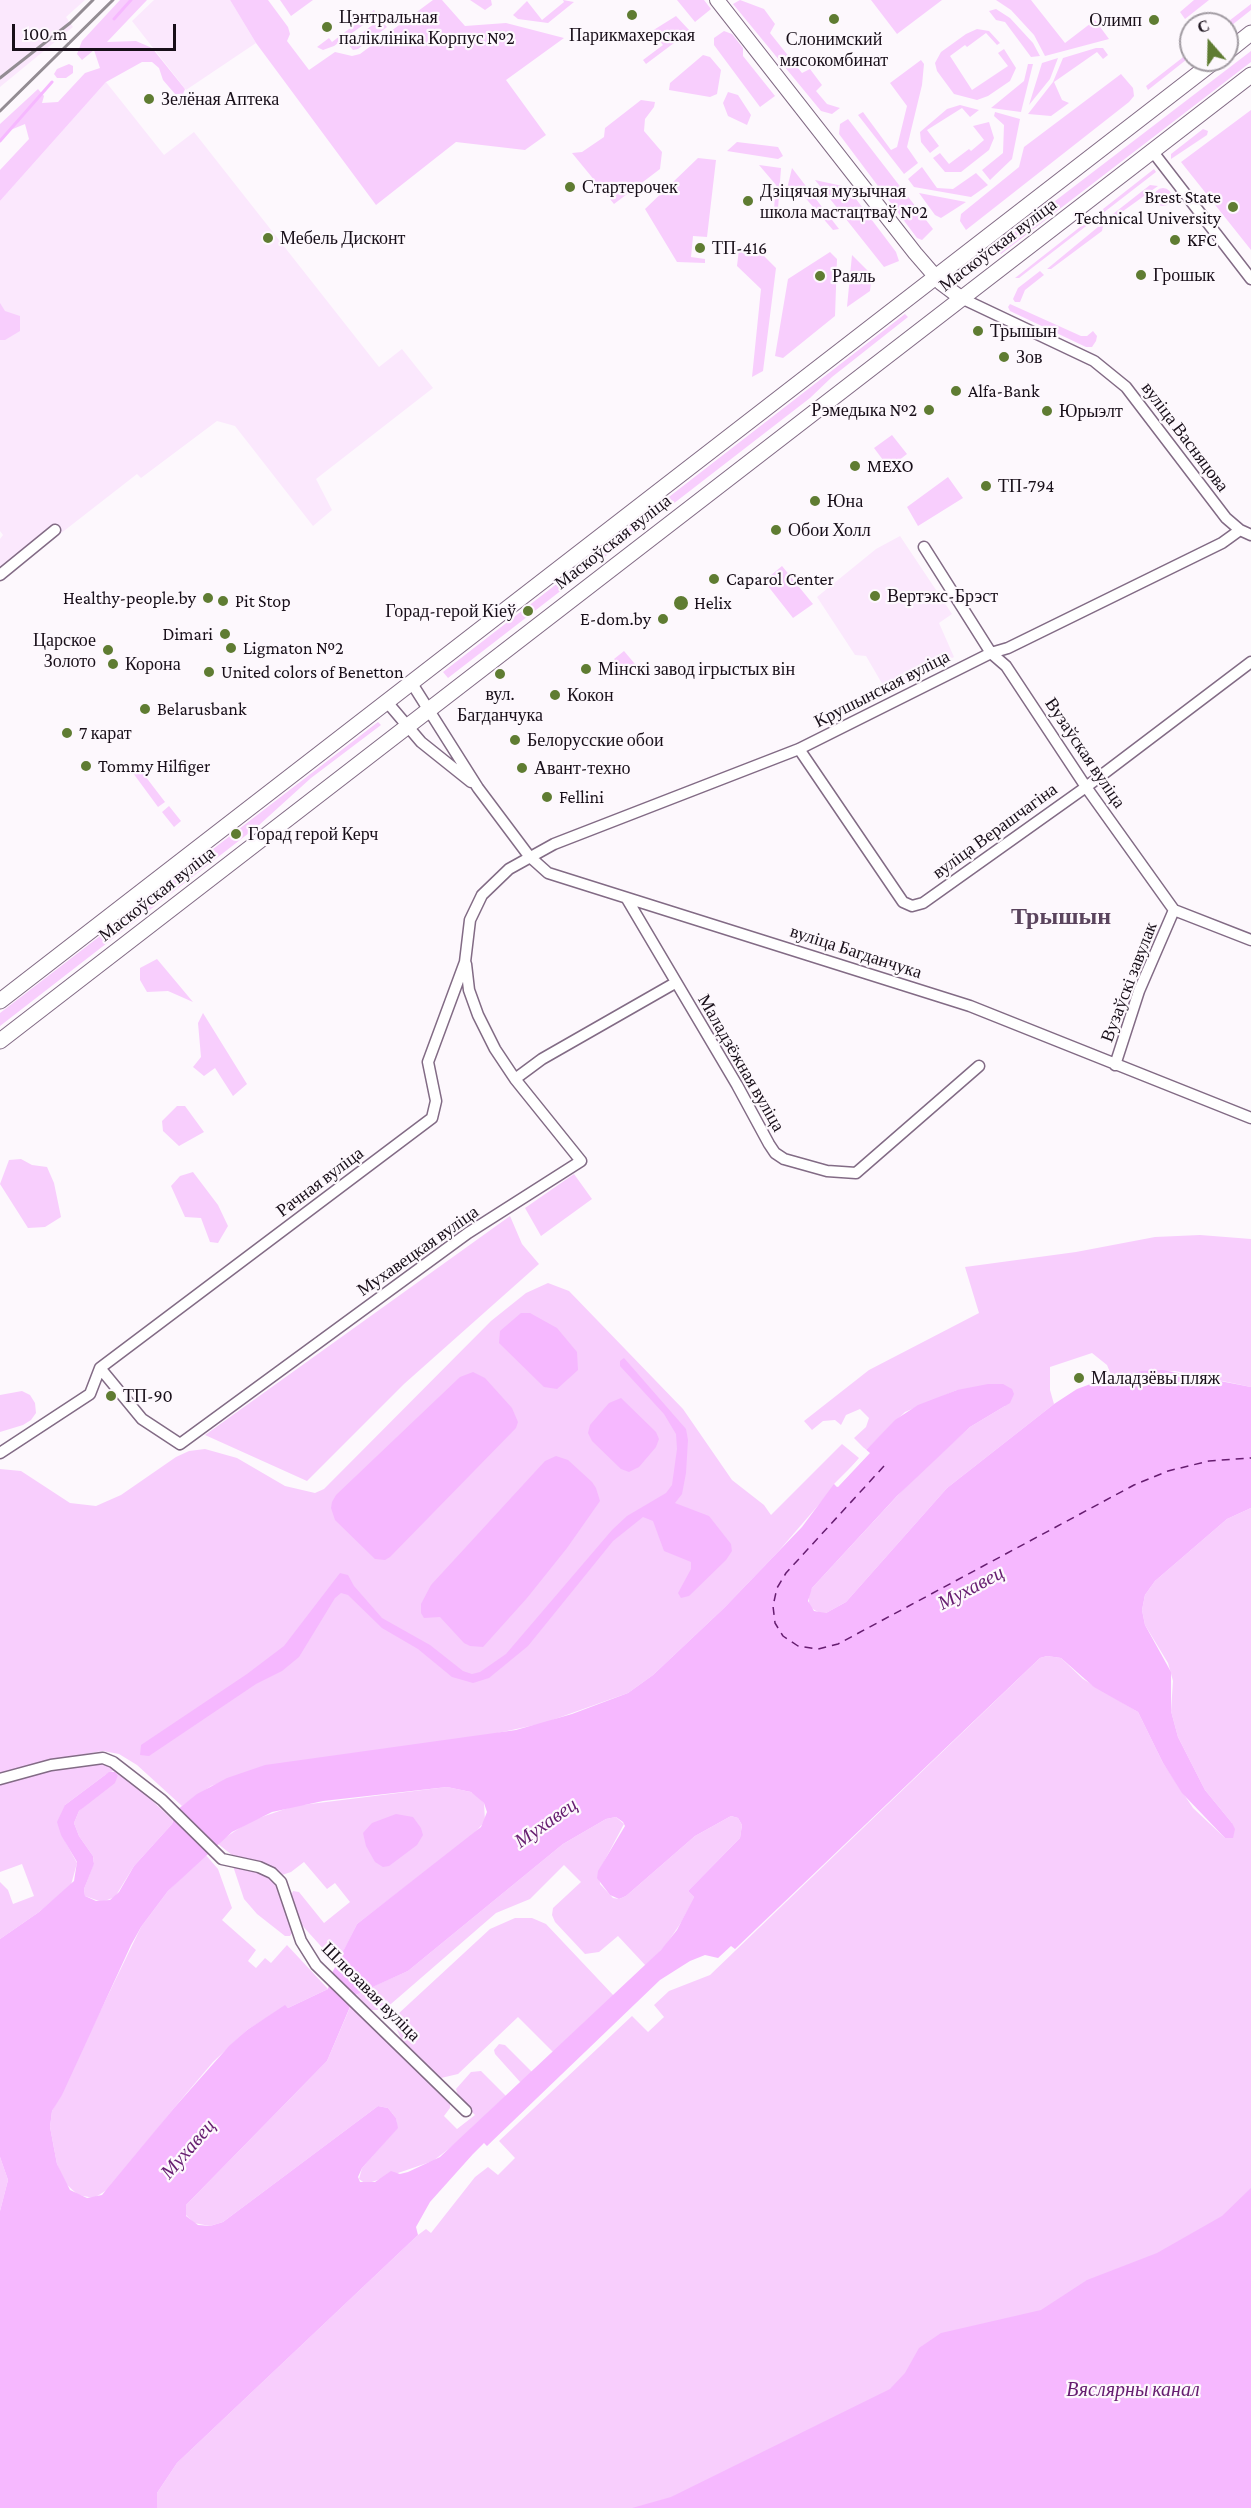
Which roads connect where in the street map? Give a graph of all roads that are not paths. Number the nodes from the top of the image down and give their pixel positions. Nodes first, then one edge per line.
1 (717, 0) edge
2 (1251, 33) edge
3 (1239, 42) edge
4 (1200, 72) edge
5 (1251, 75) edge
6 (1153, 152) junction
7 (935, 277) junction
8 (1251, 279) edge
9 (961, 298) junction
10 (55, 530) dead end
11 (1240, 530) junction
12 (1251, 535) edge
13 (924, 547) dead end
14 (0, 575) edge
15 (990, 653) junction
16 (1251, 662) edge
17 (411, 682) junction
18 (387, 702) junction
19 (428, 709) junction
20 (407, 726) junction
21 (799, 749) junction
22 (1086, 787) junction
23 (478, 788) junction
24 (529, 856) junction
25 (627, 899) junction
26 (1174, 910) junction
27 (1251, 940) edge
28 (465, 962) junction
29 (675, 982) junction
30 (0, 1001) edge
31 (0, 1041) edge
32 (1115, 1065) junction
33 (979, 1066) dead end
34 (515, 1079) junction
35 (1251, 1118) edge
36 (100, 1368) junction
37 (0, 1454) edge
38 (0, 1779) edge
39 (466, 2111) dead end

1 - 7 main road
2 - 3 main road
4 - 7 main road, Маскоўская вуліца
5 - 6 main road, Маскоўская вуліца
6 - 8 street
6 - 9 main road, Маскоўская вуліца
7 - 9 main road
7 - 17 main road, Маскоўская вуліца
9 - 11 street, вуліца Васняцова
9 - 19 main road, Маскоўская вуліца
10 - 14 street
11 - 12 street, вуліца Васняцова
11 - 15 street, Крушынская вуліца
13 - 15 street, Вузаўская вуліца
15 - 21 street, Крушынская вуліца
15 - 22 street, Вузаўская вуліца
16 - 22 street, вуліца Верашчагіна
17 - 18 main road, Маскоўская вуліца
17 - 19 street, вуліца Багданчука
18 - 20 street, вуліца Багданчука
18 - 30 main road, Маскоўская вуліца
19 - 20 main road, Маскоўская вуліца
19 - 23 street, вуліца Багданчука
20 - 23 street, вуліца Багданчука
20 - 31 main road, Маскоўская вуліца
21 - 22 street, вуліца Верашчагіна
21 - 24 street, Крушынская вуліца
22 - 26 street, Вузаўская вуліца
23 - 24 street, вуліца Багданчука
24 - 25 street, вуліца Багданчука
24 - 28 street, Рачная вуліца
25 - 29 street, Маладзёжная вуліца
25 - 32 street, вуліца Багданчука
26 - 27 street
26 - 32 street, Вузаўскі завулак
28 - 34 street, Мухавецкая вуліца
28 - 36 street, Рачная вуліца
29 - 33 street, Маладзёжная вуліца
29 - 34 street
32 - 35 street, вуліца Багданчука
34 - 36 street, Мухавецкая вуліца
36 - 37 street, Рачная вуліца
38 - 39 street, Шлюзавая вуліца

